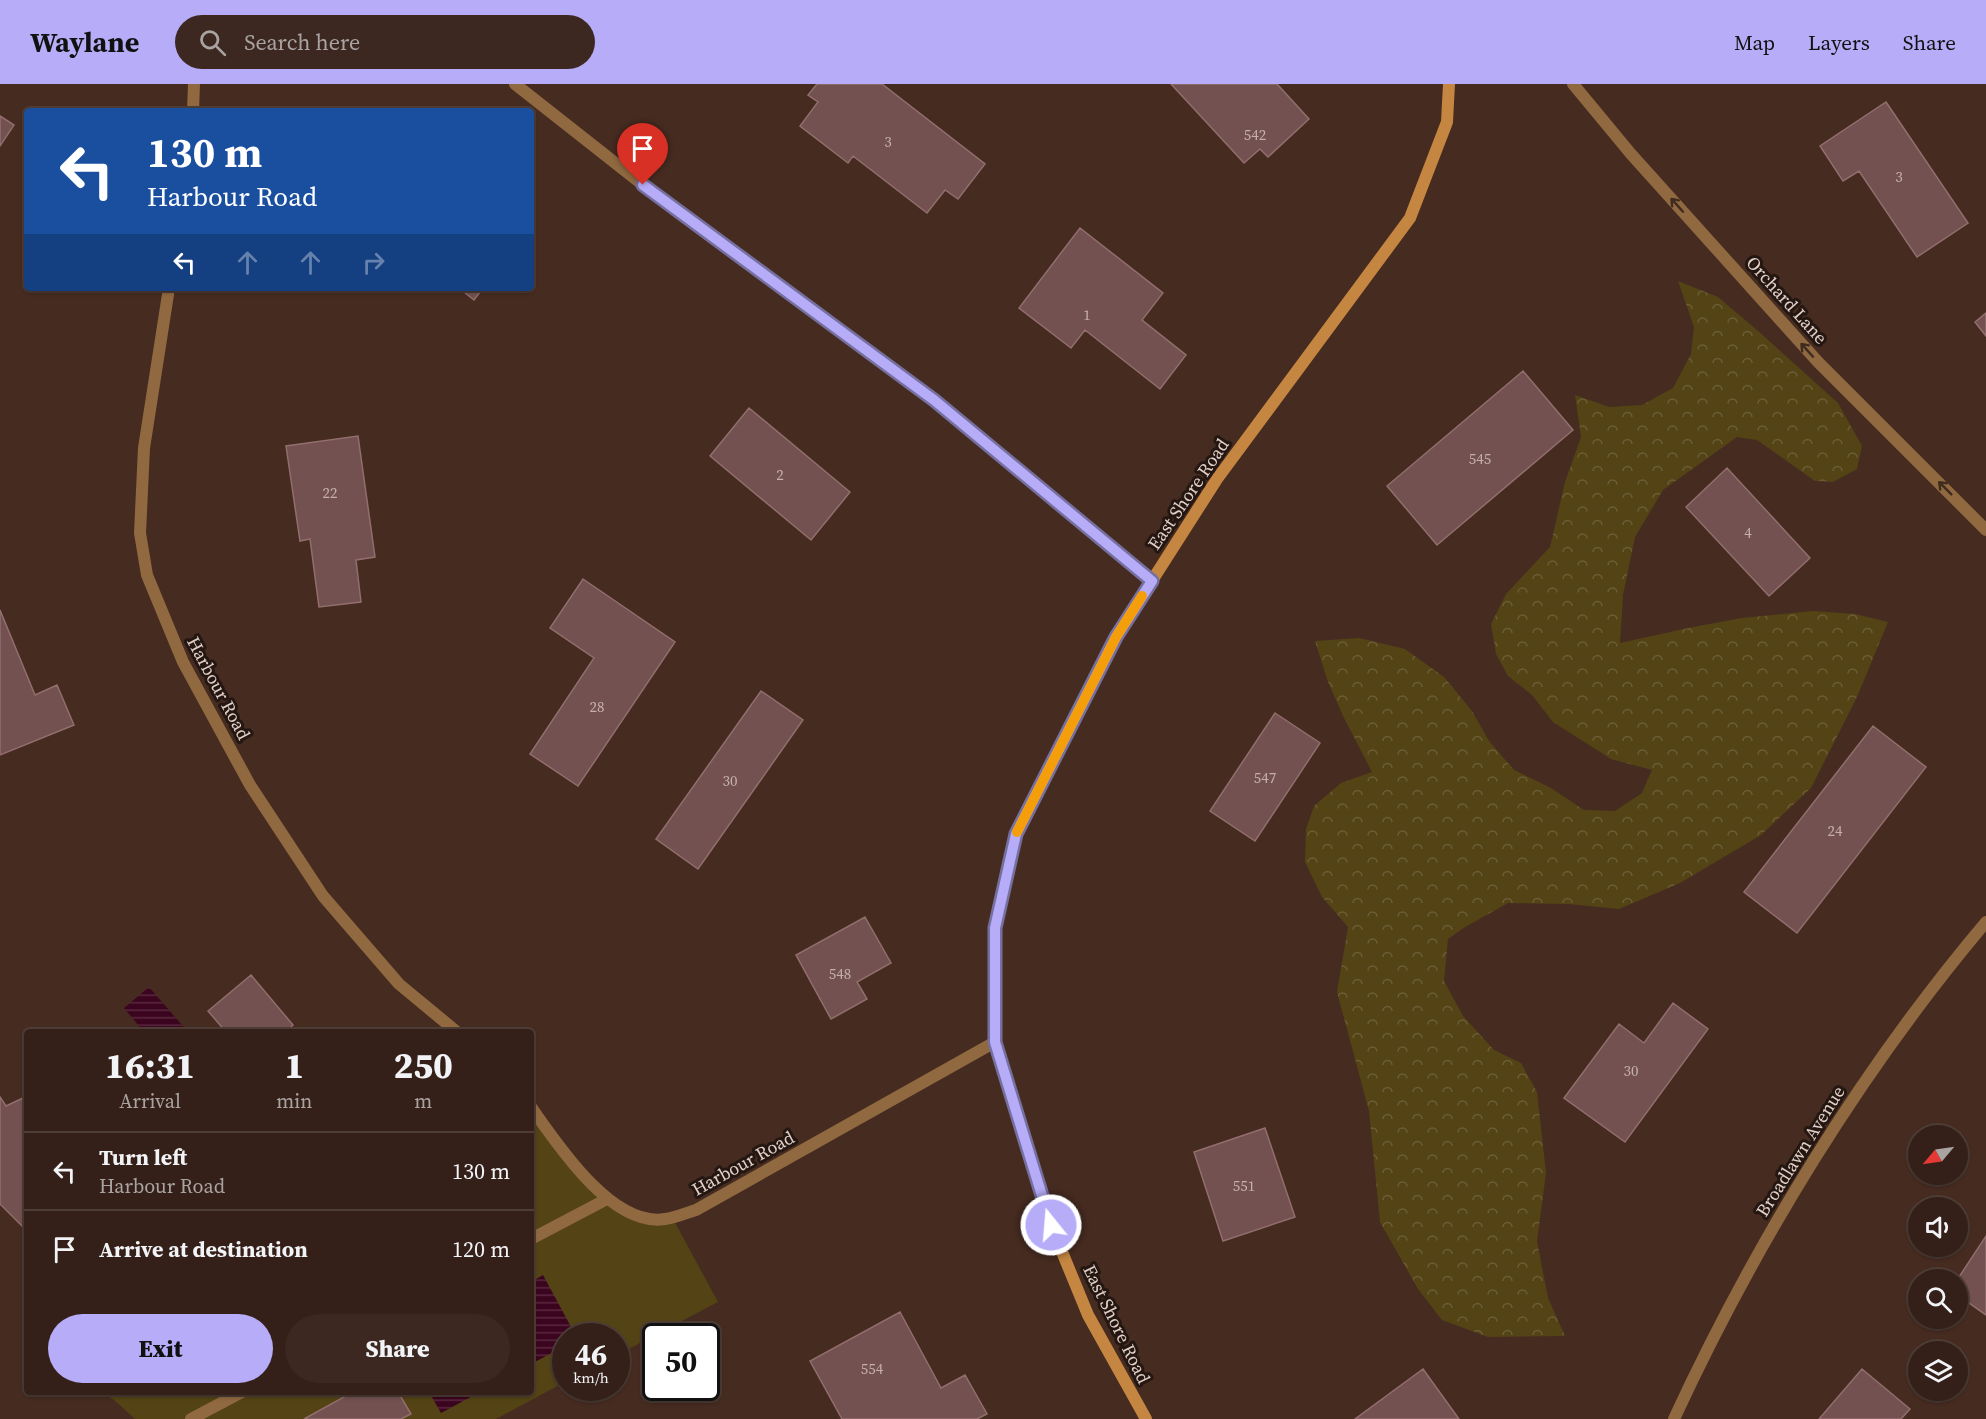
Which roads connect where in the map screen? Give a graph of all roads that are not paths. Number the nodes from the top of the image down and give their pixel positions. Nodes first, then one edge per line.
1 (194, 84) edge
2 (515, 84) edge
3 (1449, 84) edge
4 (1573, 84) edge
5 (193, 108) edge
6 (169, 291) edge
7 (1986, 530) edge
8 (1152, 581) junction
9 (1986, 922) edge
10 (453, 1029) edge
11 (995, 1042) junction
12 (534, 1111) edge
13 (607, 1199) junction
14 (534, 1237) edge
15 (236, 1395) edge
16 (191, 1419) edge
17 (1146, 1419) edge
18 (1674, 1419) edge

1 - 5 street
2 - 8 street
3 - 8 main road, East Shore Road
7 -> 4 street, Orchard Lane
6 - 10 street, Harbour Road
8 - 11 main road, East Shore Road
9 - 18 street, Broadlawn Avenue
11 - 13 street, Harbour Road
11 - 17 main road, East Shore Road
12 - 13 street, Harbour Road
13 - 14 street
15 - 16 street

